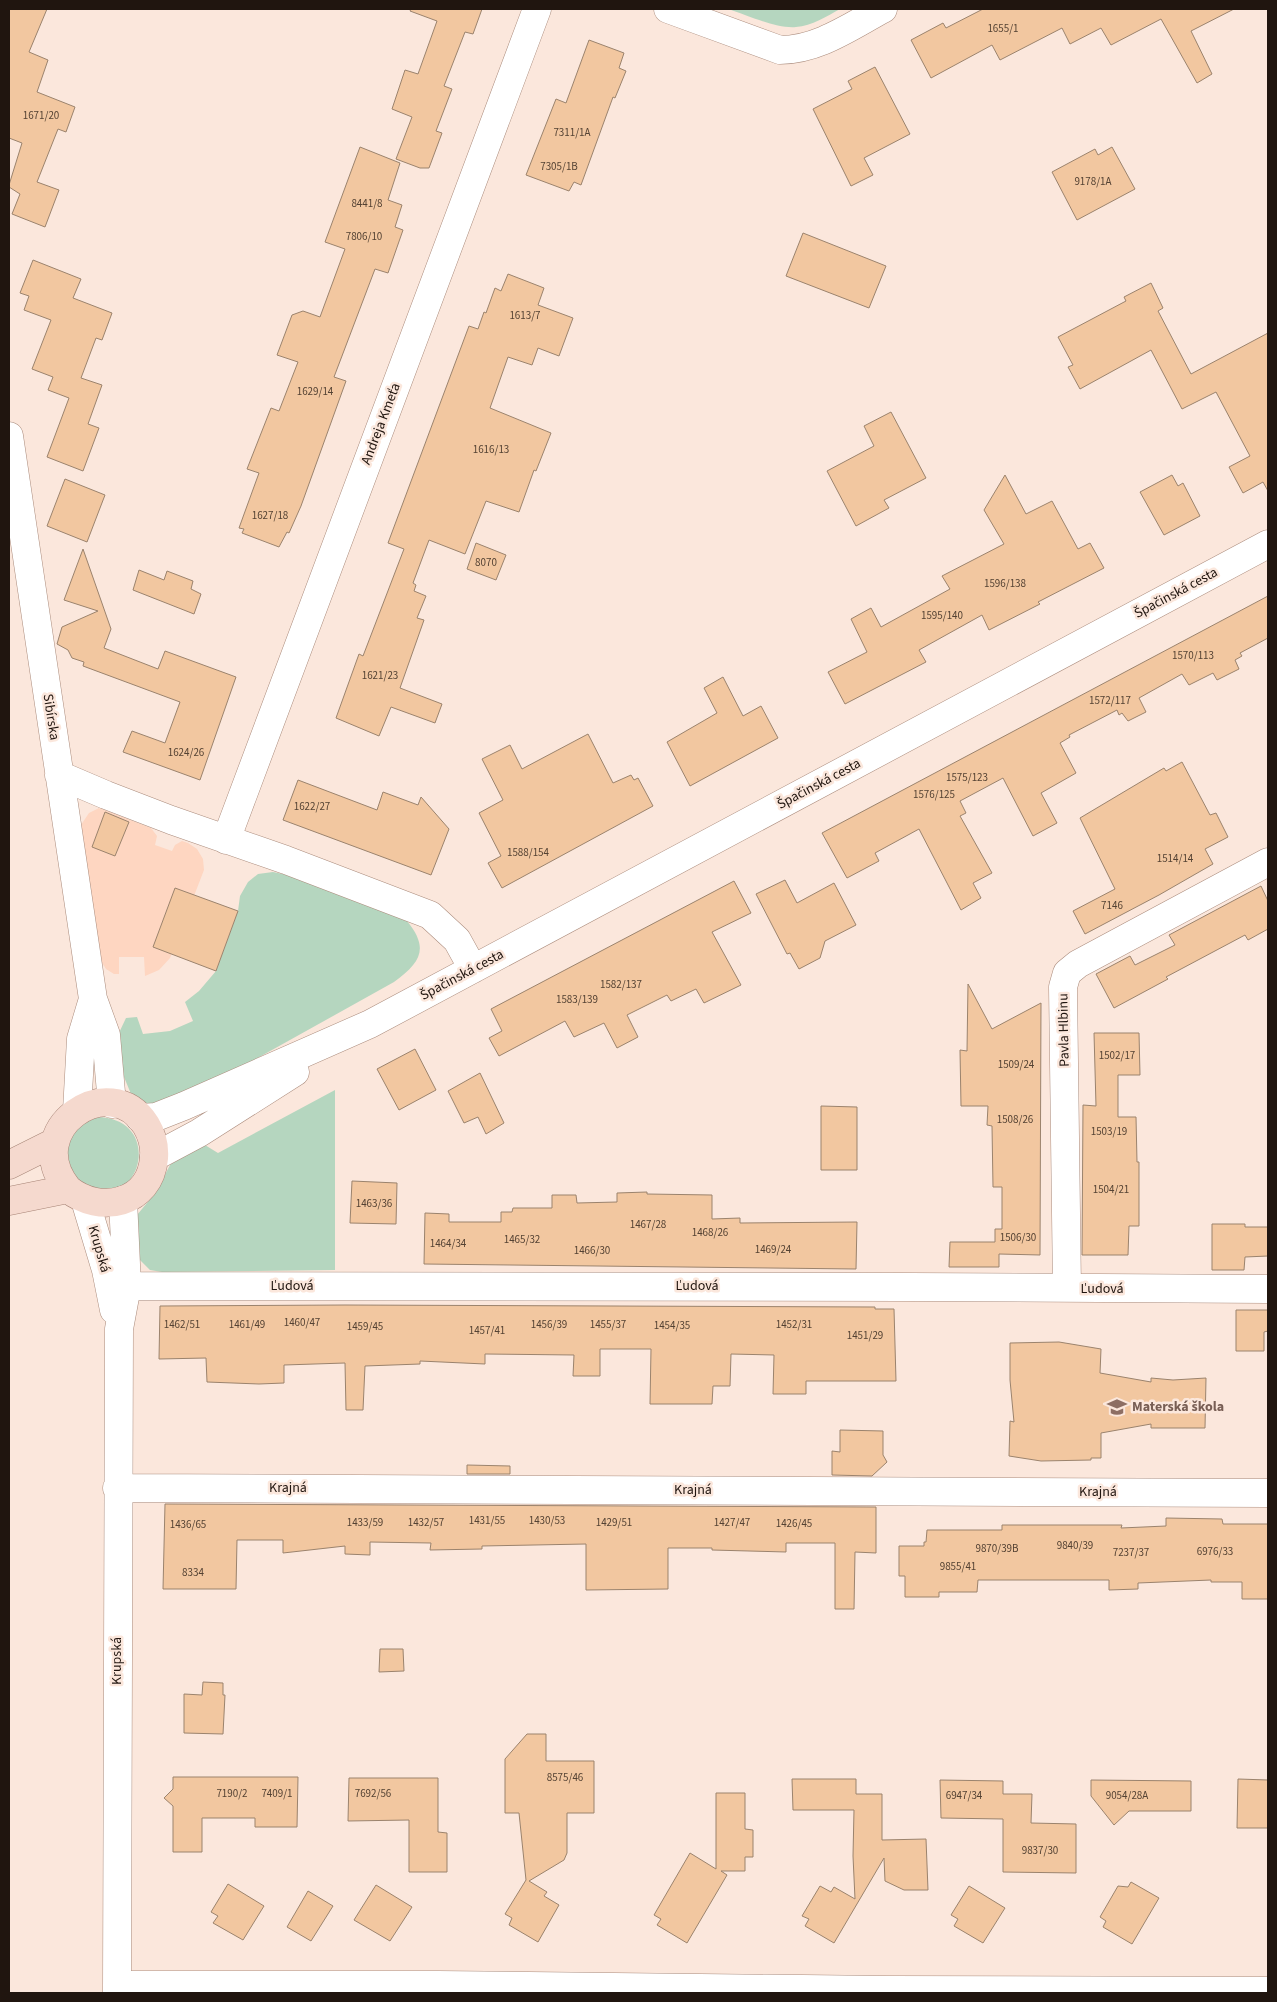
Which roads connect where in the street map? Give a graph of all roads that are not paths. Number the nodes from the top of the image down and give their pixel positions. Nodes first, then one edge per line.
1 (537, 9) edge
2 (668, 9) edge
3 (883, 9) edge
4 (9, 436) edge
5 (1268, 544) edge
6 (60, 774) junction
7 (226, 840) junction
8 (1268, 862) edge
9 (473, 969) junction
10 (93, 999) junction
11 (370, 1024) junction
12 (112, 1104) junction
13 (78, 1111) junction
14 (140, 1118) junction
15 (55, 1142) junction
16 (154, 1157) junction
17 (9, 1165) edge
18 (76, 1194) junction
19 (123, 1200) junction
20 (9, 1201) edge
21 (127, 1286) junction
22 (1067, 1288) junction
23 (1268, 1289) edge
24 (118, 1329) junction
25 (117, 1488) junction
26 (1268, 1493) edge
27 (117, 1989) edge
28 (1268, 1991) edge

1 - 7 street, Andreja Kmeťa
2 - 3 street
4 - 6 street, Sibírska
5 - 9 street, Špačinská cesta
6 - 7 street
6 - 10 street, Sibírska
7 - 9 street
8 - 22 street, Pavla Hlbinu
9 - 11 street, Špačinská cesta
10 - 12 street, Sibírska
10 - 13 street, Sibírska
11 - 14 street, Špačinská cesta
11 - 16 street, Špačinská cesta
12 - 13 main road
12 - 14 main road
13 - 15 main road
14 - 16 main road
15 - 17 main road
15 - 18 main road
16 - 19 main road
18 - 19 main road
18 - 20 main road
18 - 24 street, Krupská
19 - 21 street, Krupská
21 - 22 street, Ľudová
21 - 24 street, Krupská
22 - 23 street, Ľudová
24 - 25 street, Krupská
25 - 26 street, Krajná
25 - 27 street, Krupská
27 - 28 street

